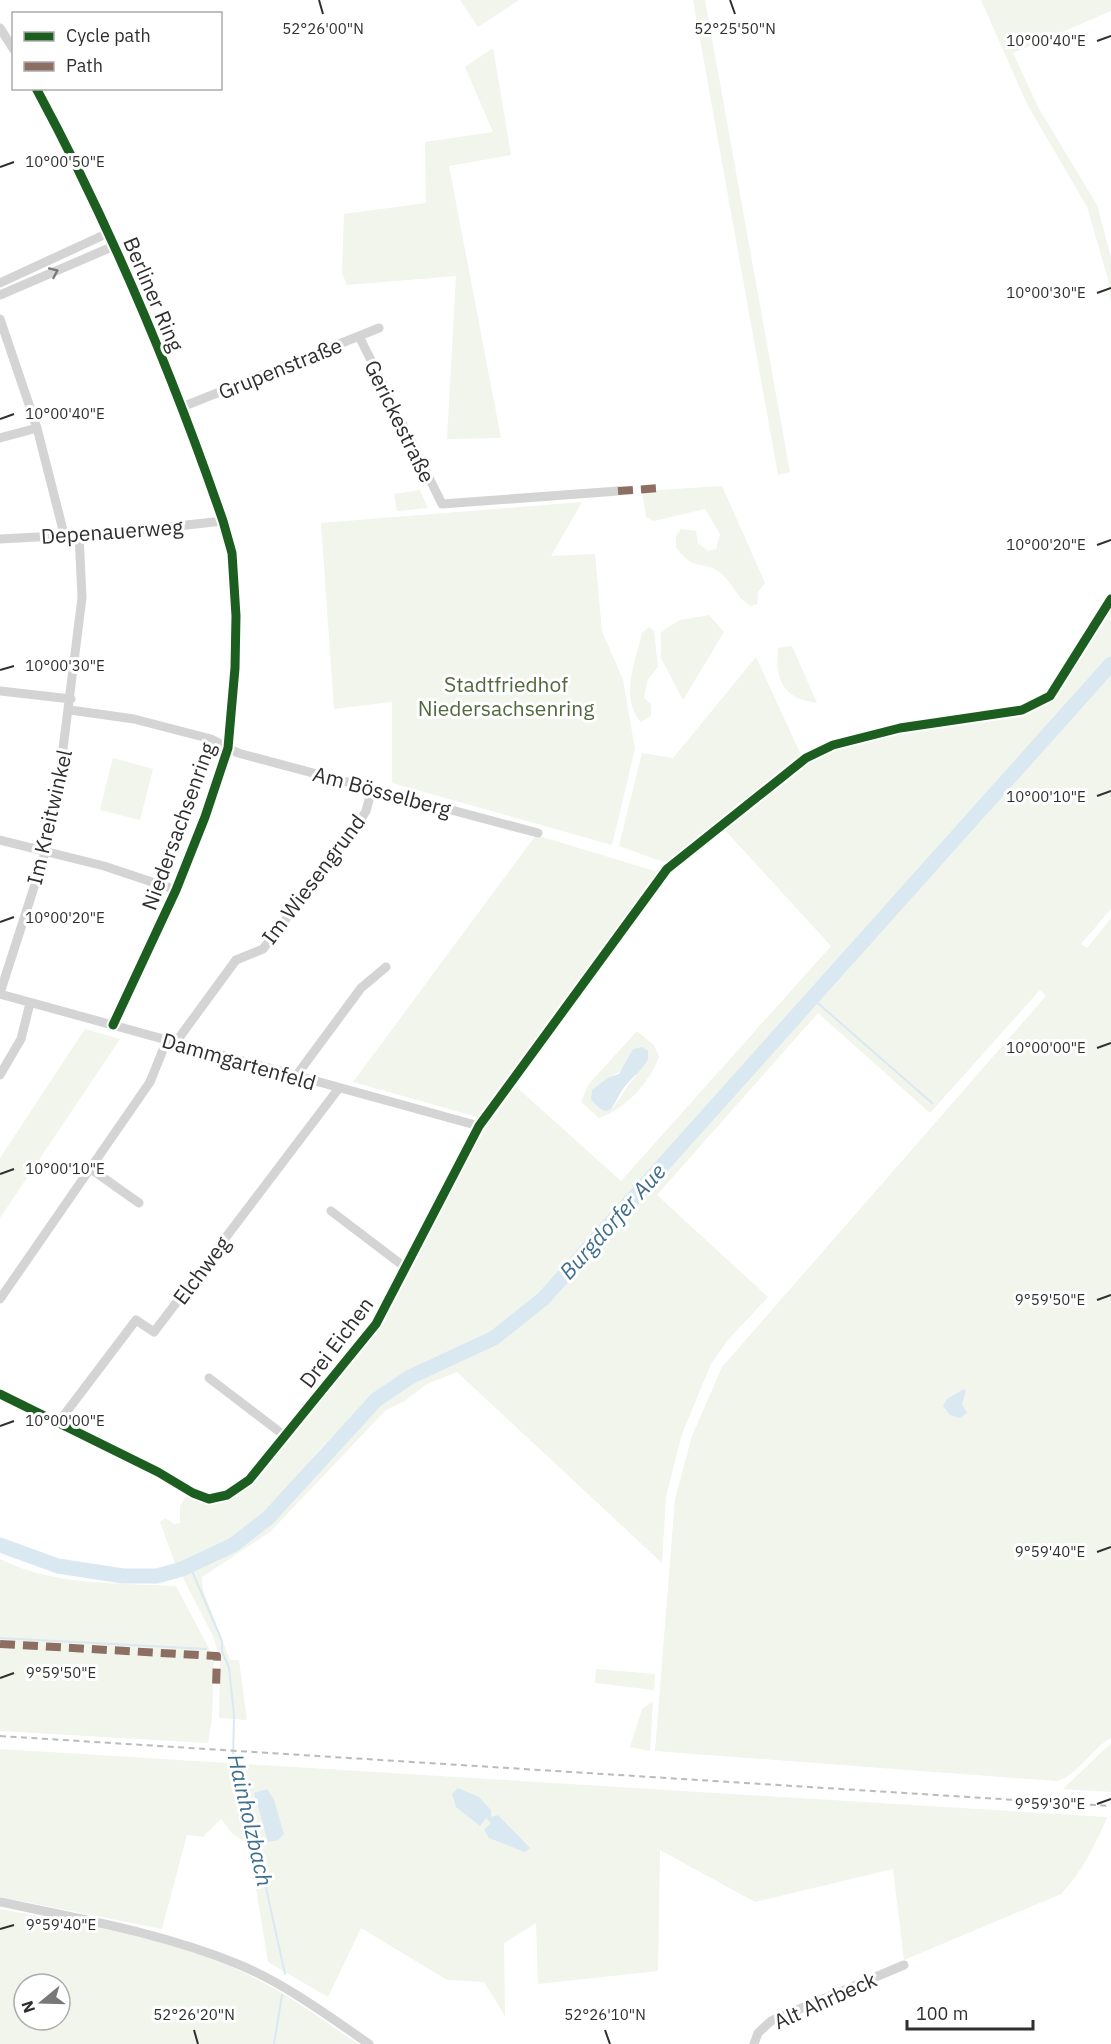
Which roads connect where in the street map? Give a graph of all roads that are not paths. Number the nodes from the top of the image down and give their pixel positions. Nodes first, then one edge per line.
1 (0, 28) edge
2 (12, 47) edge
3 (37, 90) edge
4 (108, 233) junction
5 (114, 246) junction
6 (0, 283) edge
7 (0, 295) edge
8 (0, 319) edge
9 (379, 328) dead end
10 (359, 336) junction
11 (182, 407) junction
12 (37, 428) junction
13 (0, 438) edge
14 (618, 491) dead end
15 (224, 521) junction
16 (64, 534) junction
17 (80, 534) junction
18 (0, 539) edge
19 (0, 691) edge
20 (70, 699) junction
21 (70, 710) junction
22 (228, 748) junction
23 (372, 789) junction
24 (538, 833) dead end
25 (0, 840) edge
26 (46, 850) junction
27 (176, 891) junction
28 (386, 967) dead end
29 (0, 993) edge
30 (30, 1003) junction
31 (113, 1025) junction
32 (172, 1041) junction
33 (0, 1075) edge
34 (296, 1077) junction
35 (339, 1088) junction
36 (479, 1126) joint
37 (91, 1169) junction
38 (139, 1203) dead end
39 (331, 1211) dead end
40 (406, 1268) junction
41 (0, 1299) edge
42 (209, 1378) dead end
43 (0, 1394) edge
44 (58, 1423) junction
45 (285, 1436) junction
46 (0, 1902) edge
47 (904, 1965) dead end
48 (369, 2044) edge
49 (754, 2044) edge

1 - 2 street
3 - 4 street, Berliner Ring
4 - 5 street, Berliner Ring
4 - 6 street
7 -> 5 street
5 - 11 street, Berliner Ring
8 - 12 street
9 - 10 street, Grupenstraße
10 - 11 street, Grupenstraße
10 - 14 street, Gerickestraße
11 - 15 street, Berliner Ring
12 - 13 street
12 - 16 street
15 - 17 street, Depenauerweg
15 - 22 street, Niedersachsenring
16 - 17 street, Depenauerweg
16 - 18 street, Depenauerweg
17 - 20 street, Im Kreitwinkel
19 - 20 street
20 - 21 street, Im Kreitwinkel
21 - 22 street, Niedersachsenring
21 - 26 street, Im Kreitwinkel
22 - 23 street, Am Bösselberg
22 - 27 street, Niedersachsenring
23 - 24 street, Am Bösselberg
23 - 32 street, Im Wiesengrund
25 - 26 street
26 - 27 street
26 - 29 street, Im Kreitwinkel
27 - 31 street, Niedersachsenring
28 - 34 street
29 - 30 street, Dammgartenfeld
30 - 31 street, Dammgartenfeld
30 - 33 street
31 - 32 street, Dammgartenfeld
32 - 34 street, Dammgartenfeld
32 - 37 street, Im Wiesengrund
34 - 35 street, Dammgartenfeld
35 - 36 street, Dammgartenfeld
35 - 44 street, Elchweg
36 - 40 street, Drei Eichen
37 - 38 street
37 - 41 street, Im Wiesengrund
39 - 40 street
40 - 45 street, Drei Eichen
42 - 45 street
43 - 44 street
44 - 45 street, Drei Eichen
46 - 48 street
47 - 49 street, Alt Ahrbeck

